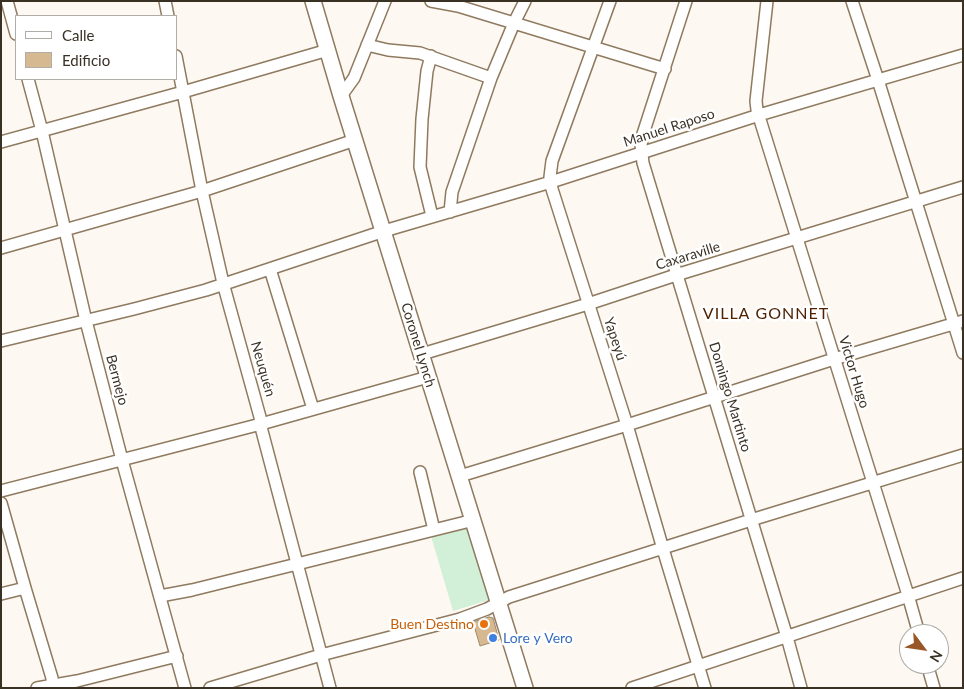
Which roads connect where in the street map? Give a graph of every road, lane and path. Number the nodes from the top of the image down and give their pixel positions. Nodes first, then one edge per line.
1 (8, 1) edge
2 (165, 1) edge
3 (313, 1) edge
4 (385, 1) edge
5 (431, 1) edge
6 (525, 1) edge
7 (610, 1) edge
8 (686, 1) edge
9 (767, 1) edge
10 (852, 1) edge
11 (449, 3) edge
12 (168, 15) edge
13 (514, 22) junction
14 (15, 30) edge
15 (367, 45) junction
16 (593, 47) junction
17 (328, 50) junction
18 (963, 54) edge
19 (431, 56) junction
20 (178, 66) edge
21 (665, 69) junction
22 (491, 78) junction
23 (28, 80) edge
24 (878, 80) junction
25 (183, 92) junction
26 (341, 96) junction
27 (759, 116) junction
28 (42, 131) junction
29 (355, 140) junction
30 (1, 142) edge
31 (641, 153) junction
32 (551, 182) junction
33 (963, 187) edge
34 (202, 191) junction
35 (915, 201) junction
36 (450, 212) junction
37 (432, 216) junction
38 (65, 229) junction
39 (384, 231) junction
40 (797, 238) junction
41 (1, 248) edge
42 (270, 269) junction
43 (676, 275) junction
44 (223, 283) junction
45 (588, 304) junction
46 (86, 321) junction
47 (958, 323) edge
48 (1, 341) edge
49 (422, 354) junction
50 (963, 354) edge
51 (834, 359) junction
52 (428, 377) junction
53 (714, 397) junction
54 (313, 409) junction
55 (261, 424) junction
56 (627, 425) junction
57 (963, 455) edge
58 (122, 460) junction
59 (420, 472) dead end
60 (460, 476) junction
61 (873, 482) junction
62 (1, 491) edge
63 (1, 503) edge
64 (473, 520) junction
65 (752, 520) junction
66 (434, 530) junction
67 (663, 549) junction
68 (297, 564) junction
69 (963, 578) edge
70 (25, 588) junction
71 (1, 594) edge
72 (908, 595) junction
73 (160, 596) junction
74 (499, 602) junction
75 (916, 624) edge
76 (787, 637) junction
77 (321, 655) junction
78 (177, 656) junction
79 (699, 666) junction
80 (930, 674) edge
81 (53, 686) edge
82 (37, 688) edge
83 (185, 688) edge
84 (210, 688) edge
85 (330, 688) edge
86 (525, 688) edge
87 (632, 688) edge
88 (705, 688) edge
89 (801, 688) edge
90 (934, 688) edge

1 - 14 street
2 - 12 street
3 - 17 main road, Coronel Lynch
4 - 15 street
5 - 11 street
6 - 13 street
7 - 16 street, Yapeyú
8 - 21 street, Domingo Martinto
9 - 27 street, Victor Hugo
10 - 24 street
11 - 13 street
13 - 16 street
13 - 22 street
15 - 19 street
15 - 26 street
16 - 21 street
16 - 32 street, Yapeyú
17 - 25 street
17 - 26 main road, Coronel Lynch
18 - 24 street, Manuel Raposo
19 - 22 street
19 - 37 street
20 - 25 street, Neuquén
21 - 31 street, Domingo Martinto
22 - 36 street
23 - 28 street, Bermejo
24 - 27 street, Manuel Raposo
24 - 35 street
25 - 28 street
25 - 34 street, Neuquén
26 - 29 main road, Coronel Lynch
27 - 31 street, Manuel Raposo
27 - 40 street, Victor Hugo
28 - 30 street
28 - 38 street, Bermejo
29 - 34 street
29 - 39 main road, Coronel Lynch
31 - 32 street, Manuel Raposo
31 - 43 street, Domingo Martinto
32 - 36 street, Manuel Raposo
32 - 45 street, Yapeyú
33 - 35 street, Caxaraville
34 - 38 street
34 - 44 street, Neuquén
35 - 40 street, Caxaraville
35 - 47 street
36 - 37 street, Manuel Raposo
37 - 39 street, Manuel Raposo
38 - 41 street
38 - 46 street, Bermejo
39 - 42 street, Manuel Raposo
39 - 49 main road, Coronel Lynch
40 - 43 street, Caxaraville
40 - 51 street, Victor Hugo
42 - 44 street, Manuel Raposo
42 - 54 street
43 - 45 street, Caxaraville
43 - 53 street, Domingo Martinto
44 - 46 street, Manuel Raposo
44 - 55 street, Neuquén
45 - 49 street, Caxaraville
45 - 56 street, Yapeyú
46 - 48 street, Manuel Raposo
46 - 58 street, Bermejo
47 - 50 street
47 - 51 street
49 - 52 main road, Coronel Lynch
51 - 53 street
51 - 61 street, Victor Hugo
52 - 54 street
52 - 60 main road, Coronel Lynch
53 - 56 street
53 - 65 street, Domingo Martinto
54 - 55 street
55 - 58 street
55 - 68 street, Neuquén
56 - 60 street
56 - 67 street, Yapeyú
57 - 61 street
58 - 62 street
58 - 73 street, Bermejo
59 - 66 street
60 - 64 main road, Coronel Lynch
61 - 65 street
61 - 72 street, Victor Hugo
63 - 70 street
64 - 66 street
64 - 74 main road, Coronel Lynch
65 - 67 street
65 - 76 street, Domingo Martinto
66 - 68 street
67 - 74 street
67 - 79 street, Yapeyú
68 - 73 street
68 - 77 street, Neuquén
69 - 72 street
70 - 71 street
70 - 81 street
72 - 75 street, Victor Hugo
72 - 76 street
73 - 78 street, Bermejo
74 - 77 street
74 - 86 main road, Coronel Lynch
76 - 79 street
76 - 89 street, Domingo Martinto
77 - 84 street
77 - 85 street, Neuquén
78 - 81 street
78 - 83 street, Bermejo
79 - 87 street
79 - 88 street, Yapeyú
80 - 90 street
81 - 82 street

